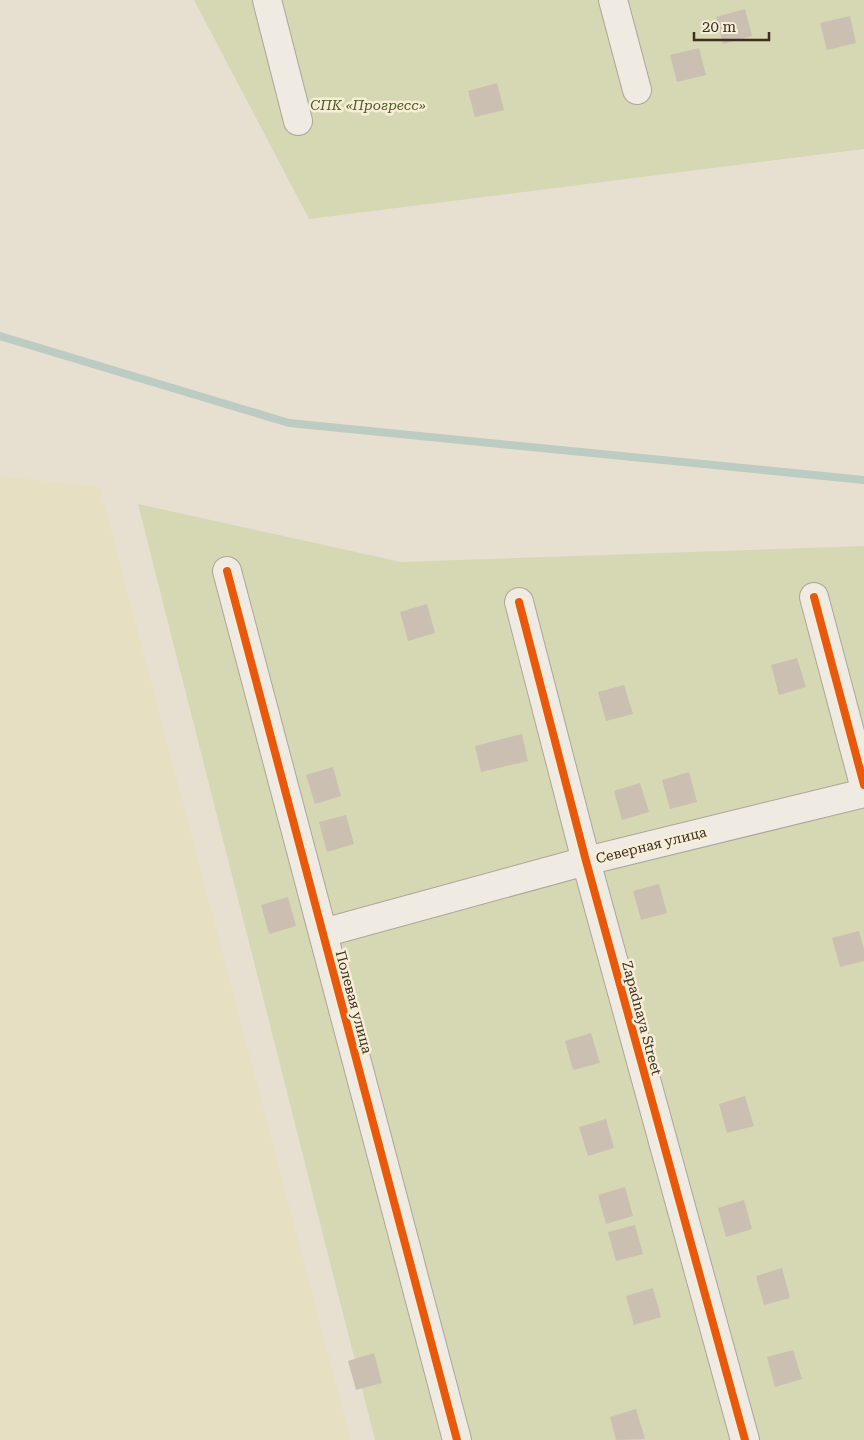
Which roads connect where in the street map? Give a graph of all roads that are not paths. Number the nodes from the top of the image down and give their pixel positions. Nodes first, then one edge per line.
1 (267, 0) edge
2 (614, 0) edge
3 (637, 90) dead end
4 (298, 121) dead end
5 (227, 571) dead end
6 (814, 597) dead end
7 (519, 602) dead end
8 (864, 784) edge
9 (864, 793) edge
10 (586, 861) junction
11 (323, 934) junction
12 (457, 1440) edge
13 (745, 1440) edge

1 - 4 street
2 - 3 street
5 - 11 street, Полевая улица
6 - 8 street
7 - 10 street, Zapadnaya Street
9 - 10 street, Северная улица
10 - 11 street, Северная улица
10 - 13 street, Zapadnaya Street
11 - 12 street, Полевая улица

